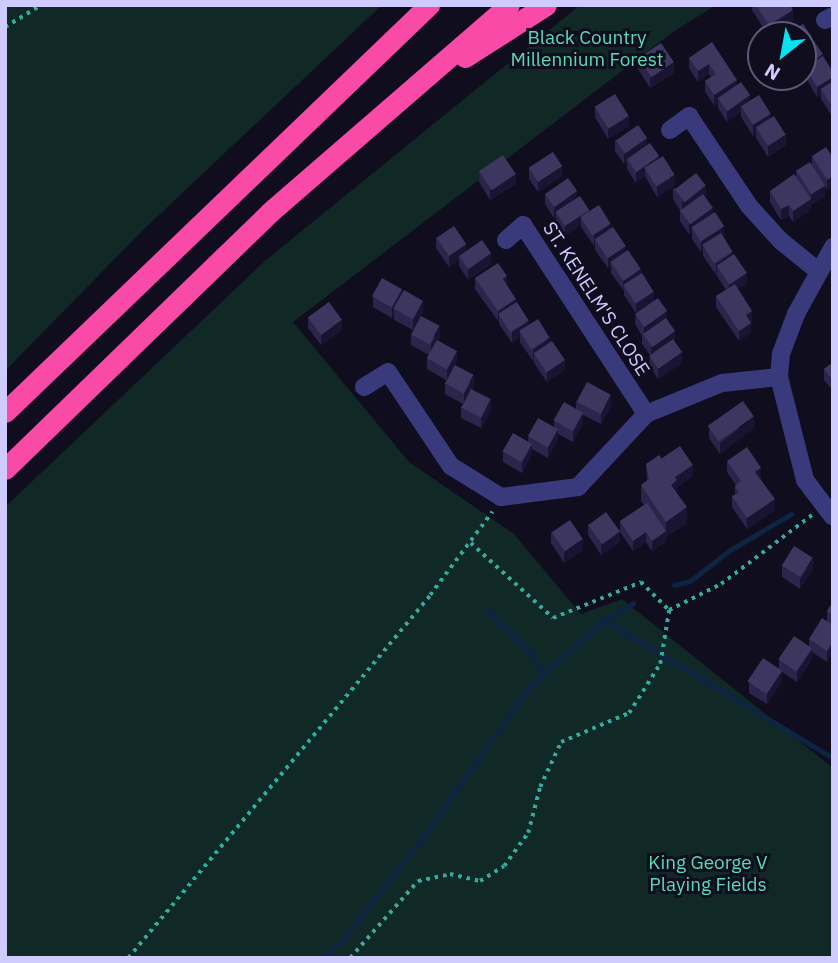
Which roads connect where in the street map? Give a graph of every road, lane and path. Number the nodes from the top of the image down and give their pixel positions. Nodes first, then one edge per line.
1 (41, 5) edge
2 (429, 5) edge
3 (440, 5) edge
4 (509, 5) edge
5 (546, 5) edge
6 (5, 27) edge
7 (362, 72) junction
8 (395, 102) junction
9 (670, 130) dead end
10 (506, 240) dead end
11 (833, 247) edge
12 (818, 271) junction
13 (779, 377) junction
14 (364, 387) dead end
15 (5, 412) edge
16 (646, 414) junction
17 (5, 469) edge
18 (501, 497) junction
19 (826, 511) edge
20 (471, 543) junction
21 (669, 610) junction
22 (128, 958) edge
23 (350, 958) edge

1 - 6 path
2 - 7 highway
3 - 7 highway
4 - 8 highway
5 - 8 highway
7 - 15 highway
8 - 17 highway
9 - 12 street
10 - 16 street, ST. KENELM'S CLOSE
11 - 12 street
12 - 13 street
13 - 16 street
13 - 19 street
14 - 18 street
16 - 18 street
18 - 20 path
19 - 21 path
20 - 21 path
20 - 22 path
21 - 23 path

